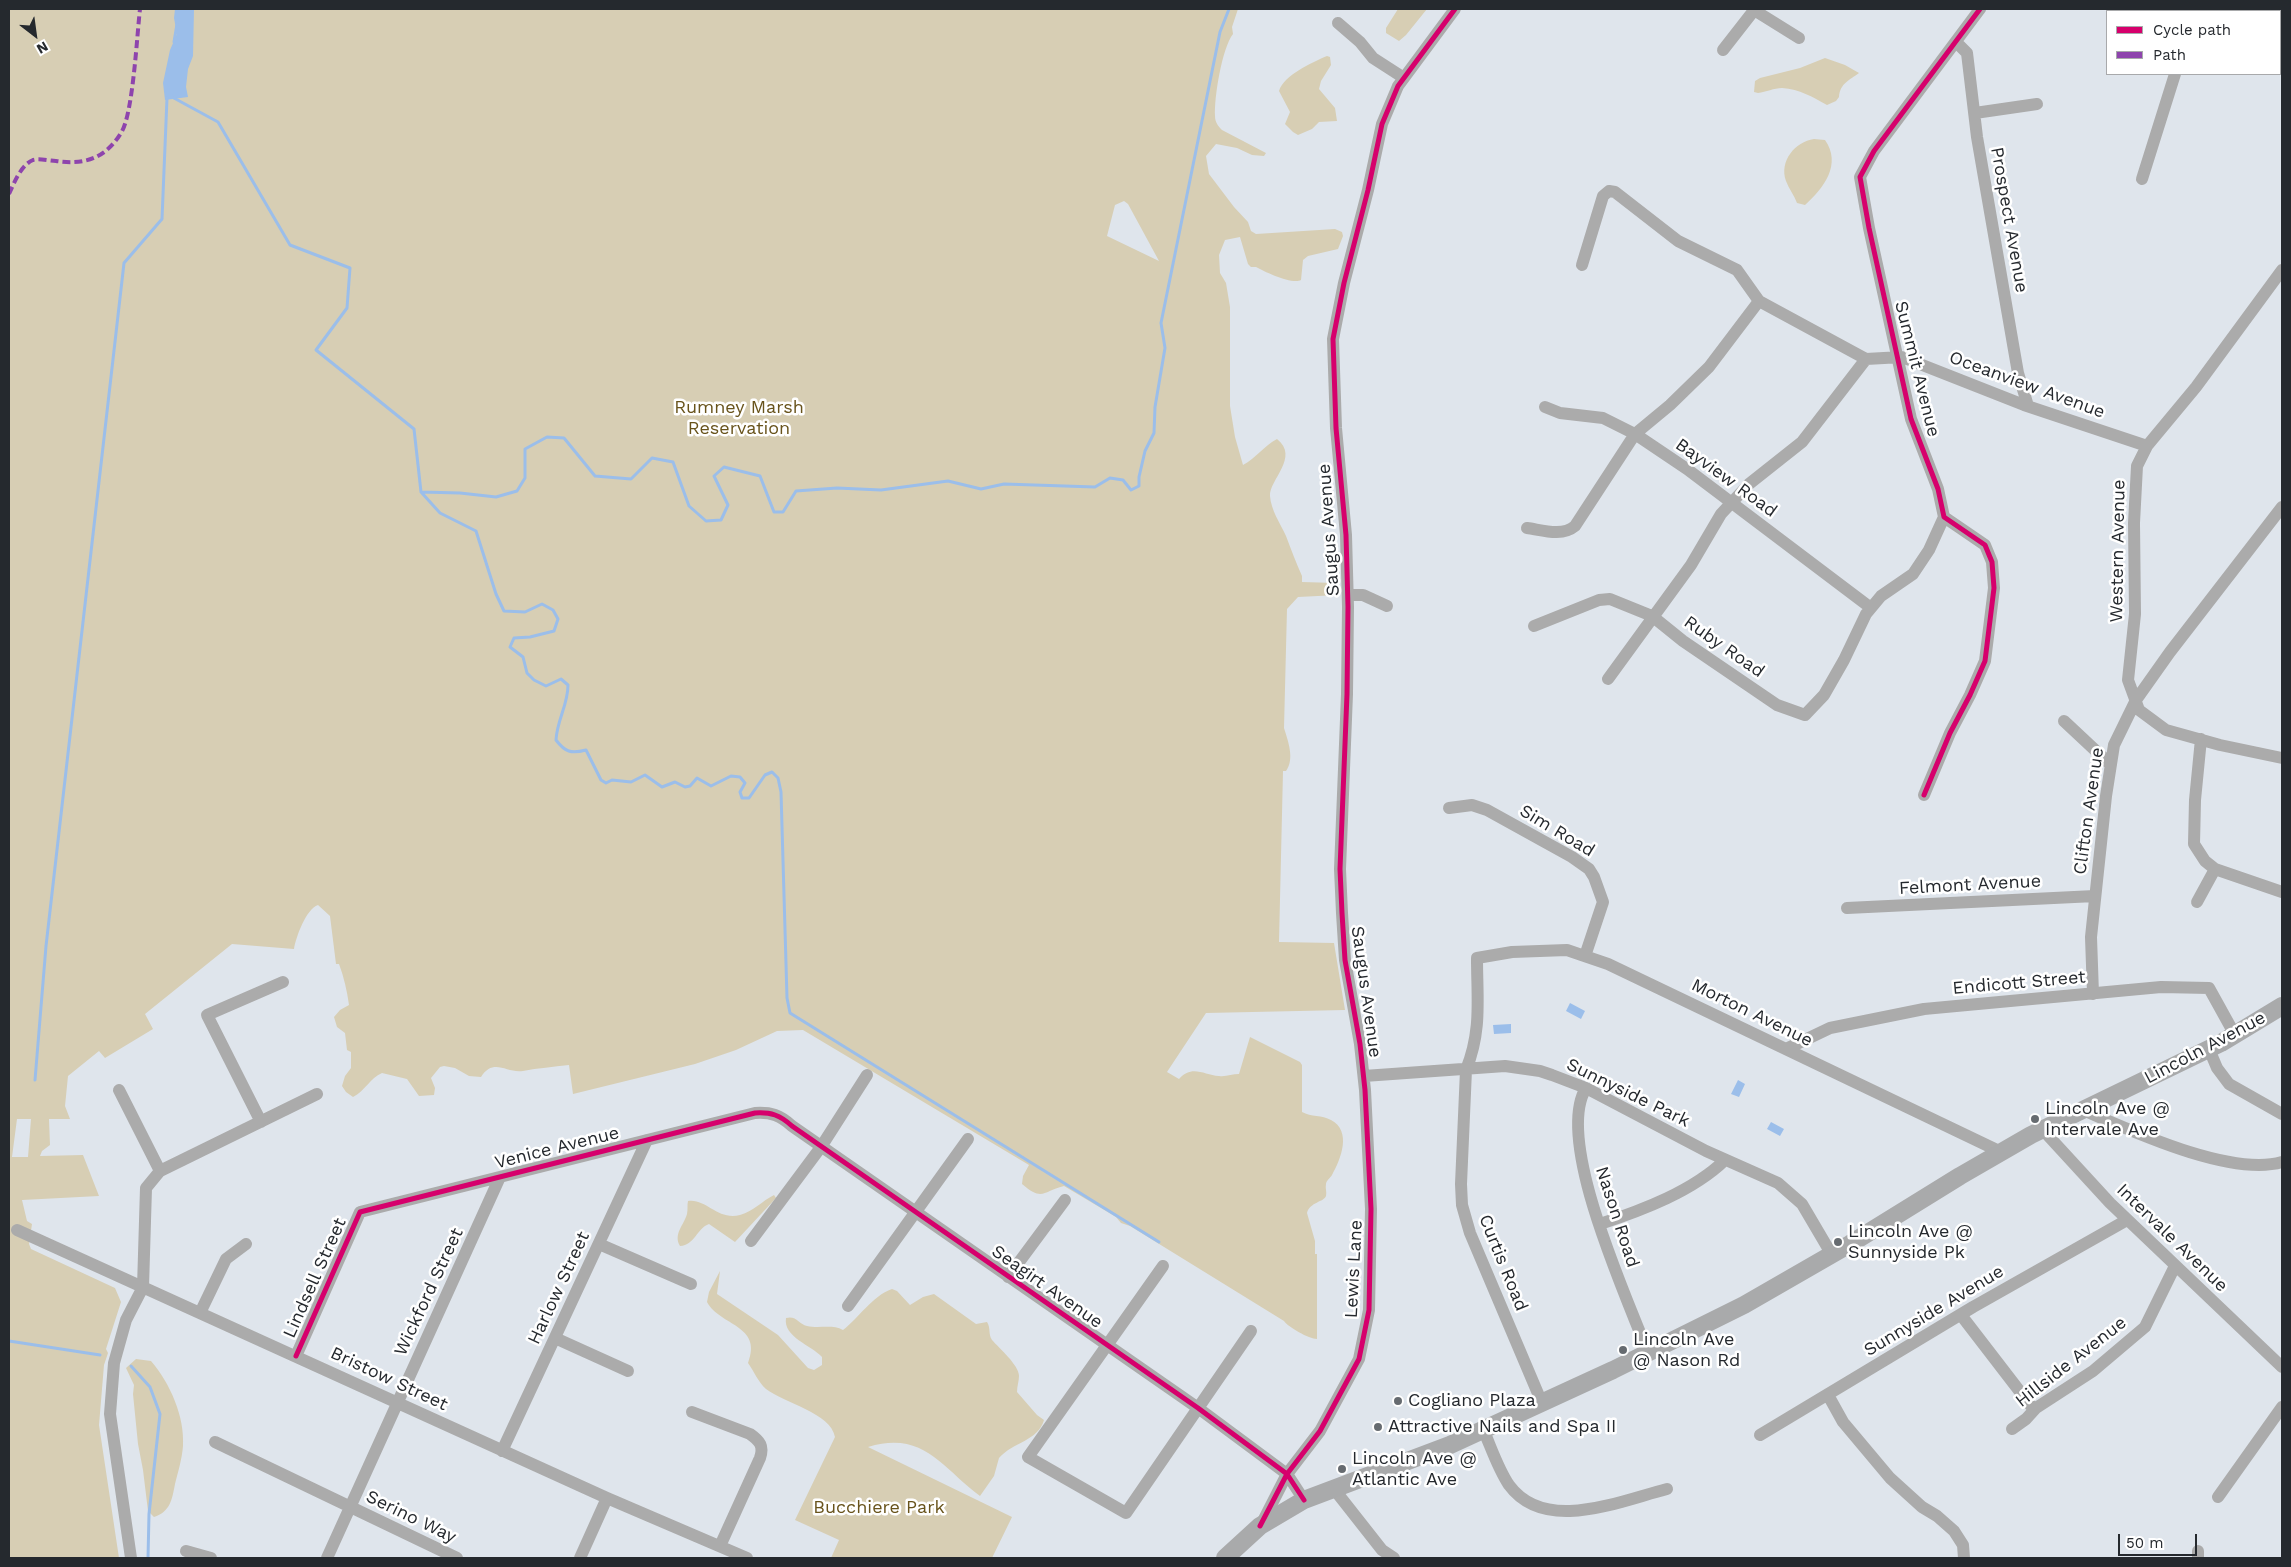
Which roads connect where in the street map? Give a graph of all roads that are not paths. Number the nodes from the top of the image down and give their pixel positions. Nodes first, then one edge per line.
1 (1455, 9) edge
2 (1980, 9) edge
3 (1755, 10) edge
4 (1338, 23) dead end
5 (1799, 38) dead end
6 (1956, 42) junction
7 (1723, 50) dead end
8 (2175, 75) edge
9 (1404, 78) junction
10 (2037, 104) dead end
11 (1975, 113) junction
12 (2142, 179) dead end
13 (1582, 265) dead end
14 (2282, 270) edge
15 (1759, 301) junction
16 (1898, 357) junction
17 (1866, 359) junction
18 (2028, 406) junction
19 (1545, 407) dead end
20 (1635, 434) junction
21 (2147, 446) junction
22 (1731, 503) junction
23 (2282, 507) edge
24 (1944, 517) junction
25 (1527, 528) dead end
26 (1348, 595) junction
27 (1387, 606) dead end
28 (1871, 608) junction
29 (1652, 616) junction
30 (1534, 626) dead end
31 (1608, 679) dead end
32 (2136, 700) junction
33 (2064, 721) dead end
34 (2201, 739) junction
35 (2282, 758) edge
36 (2111, 766) junction
37 (1924, 795) dead end
38 (1449, 808) dead end
39 (2214, 869) junction
40 (2282, 892) edge
41 (2095, 896) junction
42 (2197, 902) dead end
43 (1847, 908) dead end
44 (1585, 956) junction
45 (1477, 958) joint
46 (283, 982) dead end
47 (2094, 994) junction
48 (2282, 1006) edge
49 (2236, 1034) junction
50 (1786, 1049) junction
51 (2209, 1049) junction
52 (1466, 1070) junction
53 (867, 1075) dead end
54 (1364, 1076) junction
55 (1586, 1088) junction
56 (119, 1090) dead end
57 (317, 1094) dead end
58 (2083, 1110) junction
59 (762, 1113) joint
60 (2282, 1114) edge
61 (261, 1122) junction
62 (2042, 1129) junction
63 (968, 1139) dead end
64 (647, 1140) junction
65 (821, 1147) junction
66 (2002, 1152) junction
67 (1725, 1160) junction
68 (2282, 1162) edge
69 (160, 1171) junction
70 (500, 1177) junction
71 (1065, 1200) dead end
72 (360, 1212) joint
73 (916, 1213) junction
74 (2127, 1220) junction
75 (1600, 1224) junction
76 (17, 1230) dead end
77 (751, 1241) dead end
78 (246, 1244) dead end
79 (599, 1244) junction
80 (1832, 1255) junction
81 (1163, 1266) dead end
82 (2175, 1266) junction
83 (1008, 1277) junction
84 (691, 1284) dead end
85 (143, 1287) junction
86 (848, 1306) dead end
87 (200, 1313) junction
88 (1961, 1315) junction
89 (1251, 1331) dead end
90 (555, 1338) junction
91 (1107, 1345) junction
92 (1648, 1353) junction
93 (296, 1356) junction
94 (2282, 1367) edge
95 (628, 1371) dead end
96 (1828, 1395) junction
97 (397, 1403) junction
98 (1542, 1403) junction
99 (2282, 1407) edge
100 (1198, 1408) junction
101 (2036, 1408) junction
102 (692, 1412) dead end
103 (2012, 1428) dead end
104 (1483, 1429) junction
105 (1760, 1435) dead end
106 (215, 1442) dead end
107 (502, 1451) junction
108 (1287, 1474) junction
109 (1334, 1489) junction
110 (1667, 1490) dead end
111 (2218, 1497) dead end
112 (607, 1498) junction
113 (1304, 1500) junction
114 (350, 1507) junction
115 (1260, 1526) junction
116 (720, 1546) junction
117 (186, 1551) dead end
118 (131, 1558) edge
119 (211, 1558) edge
120 (326, 1558) edge
121 (455, 1558) edge
122 (580, 1558) edge
123 (747, 1558) edge
124 (1225, 1558) edge
125 (1394, 1558) edge
126 (1964, 1558) edge

1 - 9 street, Saugus Avenue
2 - 6 street, Summit Avenue
3 - 5 street
3 - 7 street
4 - 9 street
6 - 11 street, Prospect Avenue
6 - 16 street, Summit Avenue
8 - 12 street
9 - 26 street, Saugus Avenue
10 - 11 street
11 - 18 street, Prospect Avenue
13 - 15 street
14 - 21 street, Western Avenue
15 - 17 street
15 - 20 street
16 - 17 street, Oceanview Avenue
16 - 18 street, Oceanview Avenue
16 - 24 street, Summit Avenue
17 - 22 street
18 - 21 street, Oceanview Avenue
19 - 20 street, Bayview Road
20 - 22 street, Bayview Road
20 - 25 street
21 - 32 street, Western Avenue
22 - 28 street, Bayview Road
22 - 29 street
23 - 32 street, Clifton Avenue
24 - 28 street
24 - 37 street
26 - 27 street
26 - 54 street, Saugus Avenue
28 - 29 street, Ruby Road
29 - 30 street, Ruby Road
29 - 31 street
32 - 34 street
32 - 36 street, Clifton Avenue
33 - 36 street
34 - 35 street
34 - 39 street
36 - 41 street, Clifton Avenue
38 - 44 street, Sim Road
39 - 40 street
39 - 42 street
41 - 43 street, Felmont Avenue
41 - 47 street, Clifton Avenue
44 - 45 street, Morton Avenue
44 - 50 street, Morton Avenue
45 - 52 street, Curtis Road
46 - 61 street
47 - 49 street, Endicott Street
47 - 50 street, Endicott Street
48 - 49 main road, Lincoln Avenue
49 - 51 main road, Lincoln Avenue
50 - 66 street, Morton Avenue
51 - 58 main road, Lincoln Avenue
51 - 60 street
52 - 54 street, Sunnyside Park
52 - 55 street, Sunnyside Park
52 - 98 street, Curtis Road
53 - 65 street
54 - 108 street, Lewis Lane
55 - 67 street, Sunnyside Park
55 - 75 street, Nason Road
56 - 69 street
57 - 61 street
58 - 62 main road, Lincoln Avenue
58 - 68 street
59 - 64 street, Venice Avenue
59 - 65 street, Seagirt Avenue
61 - 69 street
62 - 66 main road, Lincoln Avenue
62 - 74 street, Intervale Avenue
63 - 73 street
64 - 70 street, Venice Avenue
64 - 79 street, Harlow Street
65 - 73 street, Seagirt Avenue
65 - 77 street
66 - 80 main road, Lincoln Avenue
67 - 75 street
67 - 80 street, Sunnyside Park
69 - 85 street
70 - 72 street, Venice Avenue
70 - 97 street, Wickford Street
71 - 83 street
72 - 93 street, Lindsell Street
73 - 83 street, Seagirt Avenue
73 - 86 street
74 - 82 street, Intervale Avenue
74 - 88 street, Sunnyside Avenue
75 - 92 street, Nason Road
76 - 85 street, Bristow Street
78 - 87 street
79 - 84 street
79 - 90 street, Harlow Street
80 - 92 main road, Lincoln Avenue
81 - 91 street
82 - 94 street, Intervale Avenue
82 - 101 street, Hillside Avenue
83 - 91 street, Seagirt Avenue
85 - 87 street, Bristow Street
85 - 118 street
87 - 93 street, Bristow Street
88 - 96 street, Sunnyside Avenue
88 - 101 street
89 - 100 street
90 - 95 street
90 - 107 street, Harlow Street
91 - 100 street, Seagirt Avenue
91 - 100 street
92 - 98 main road, Lincoln Avenue
93 - 97 street, Bristow Street
96 - 105 street, Sunnyside Avenue
96 - 126 street
97 - 107 street, Bristow Street
97 - 114 street, Wickford Street
98 - 104 main road, Lincoln Avenue
99 - 111 street
100 - 108 street, Seagirt Avenue
101 - 103 street, Hillside Avenue
102 - 116 street
104 - 109 main road, Lincoln Avenue
104 - 110 street
106 - 114 street, Serino Way
107 - 112 street, Bristow Street
108 - 113 street, Seagirt Avenue
108 - 115 street, Lewis Lane
109 - 113 main road, Lincoln Avenue
109 - 125 street
112 - 116 street, Bristow Street
112 - 122 street
113 - 115 main road, Lincoln Avenue
114 - 120 street, Wickford Street
114 - 121 street, Serino Way
115 - 124 main road, Lincoln Avenue
116 - 123 street, Bristow Street
117 - 119 street

